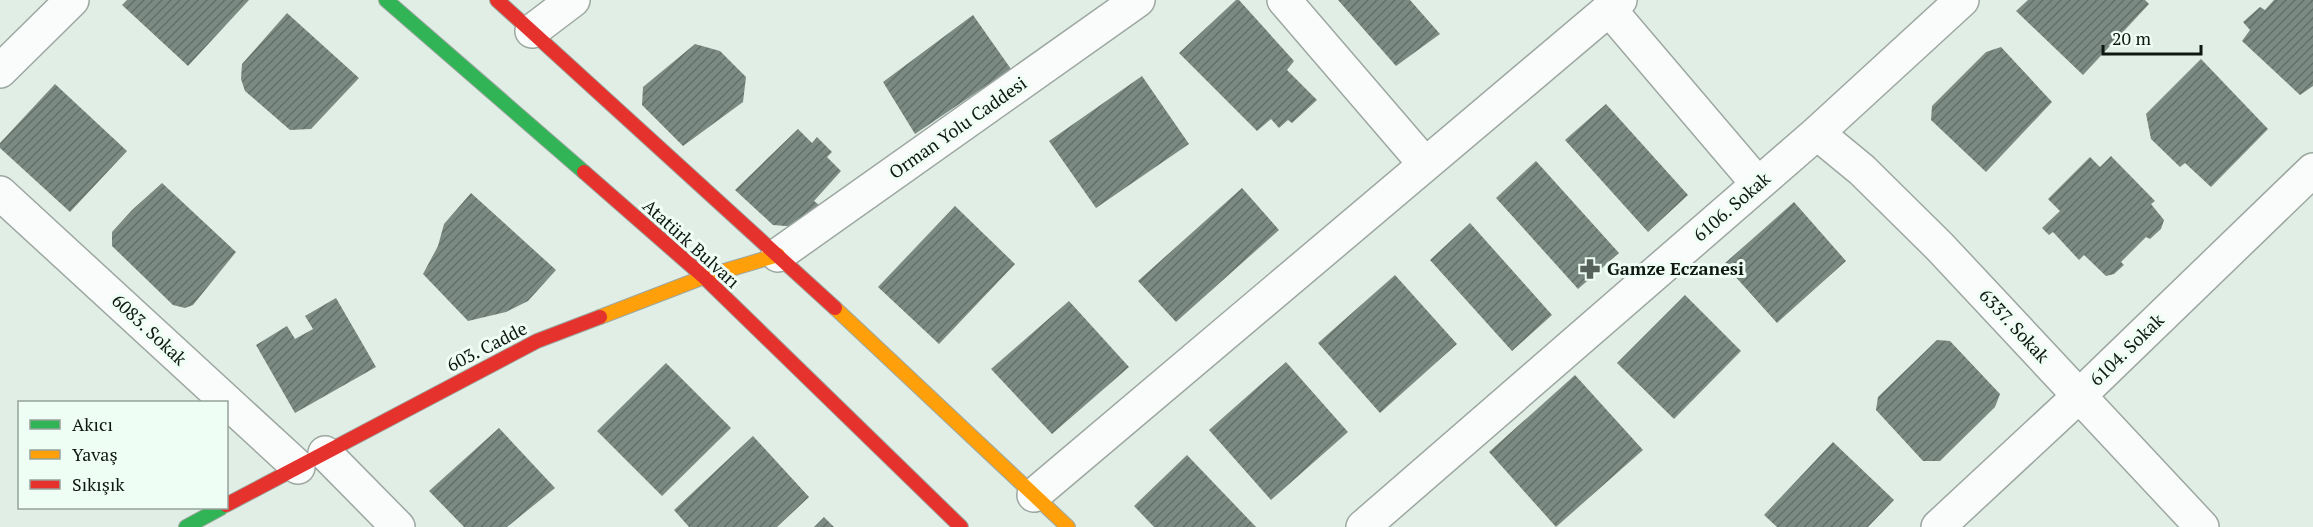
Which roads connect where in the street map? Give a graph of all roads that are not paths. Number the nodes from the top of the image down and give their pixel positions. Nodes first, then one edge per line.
1 (72, 0) edge
2 (386, 0) edge
3 (497, 0) edge
4 (573, 0) edge
5 (1138, 0) edge
6 (1284, 0) edge
7 (1962, 0) edge
8 (1614, 5) edge
9 (531, 31) junction
10 (0, 71) edge
11 (1817, 133) junction
12 (1425, 164) junction
13 (2313, 171) edge
14 (1758, 184) junction
15 (0, 193) edge
16 (778, 255) junction
17 (704, 277) junction
18 (2079, 396) junction
19 (312, 460) junction
20 (1034, 495) junction
21 (228, 506) edge
22 (223, 509) edge
23 (209, 517) edge
24 (398, 527) edge
25 (961, 527) edge
26 (1068, 527) edge
27 (1363, 527) edge
28 (1938, 527) edge
29 (2202, 527) edge

1 - 10 street
2 - 17 main road, Atatürk Bulvarı
3 - 9 main road
4 - 9 street
5 - 16 street, Orman Yolu Caddesi
6 - 12 street
7 - 11 street, 6106. Sokak
8 - 12 street
8 - 14 street
9 - 16 main road
11 - 14 street, 6106. Sokak
11 - 18 street, 6337. Sokak
12 - 20 street
13 - 18 street, 6104. Sokak
14 - 27 street, 6106. Sokak
15 - 19 street, 6083. Sokak
16 - 17 main road, 603. Cadde
16 - 20 main road
17 - 19 main road, 603. Cadde
17 - 25 main road, Atatürk Bulvarı
18 - 28 street, 6104. Sokak
18 - 29 street, 6337. Sokak
19 - 21 main road, 603. Cadde
19 - 24 street, 6083. Sokak
20 - 26 main road
22 - 23 main road, 603. Cadde

